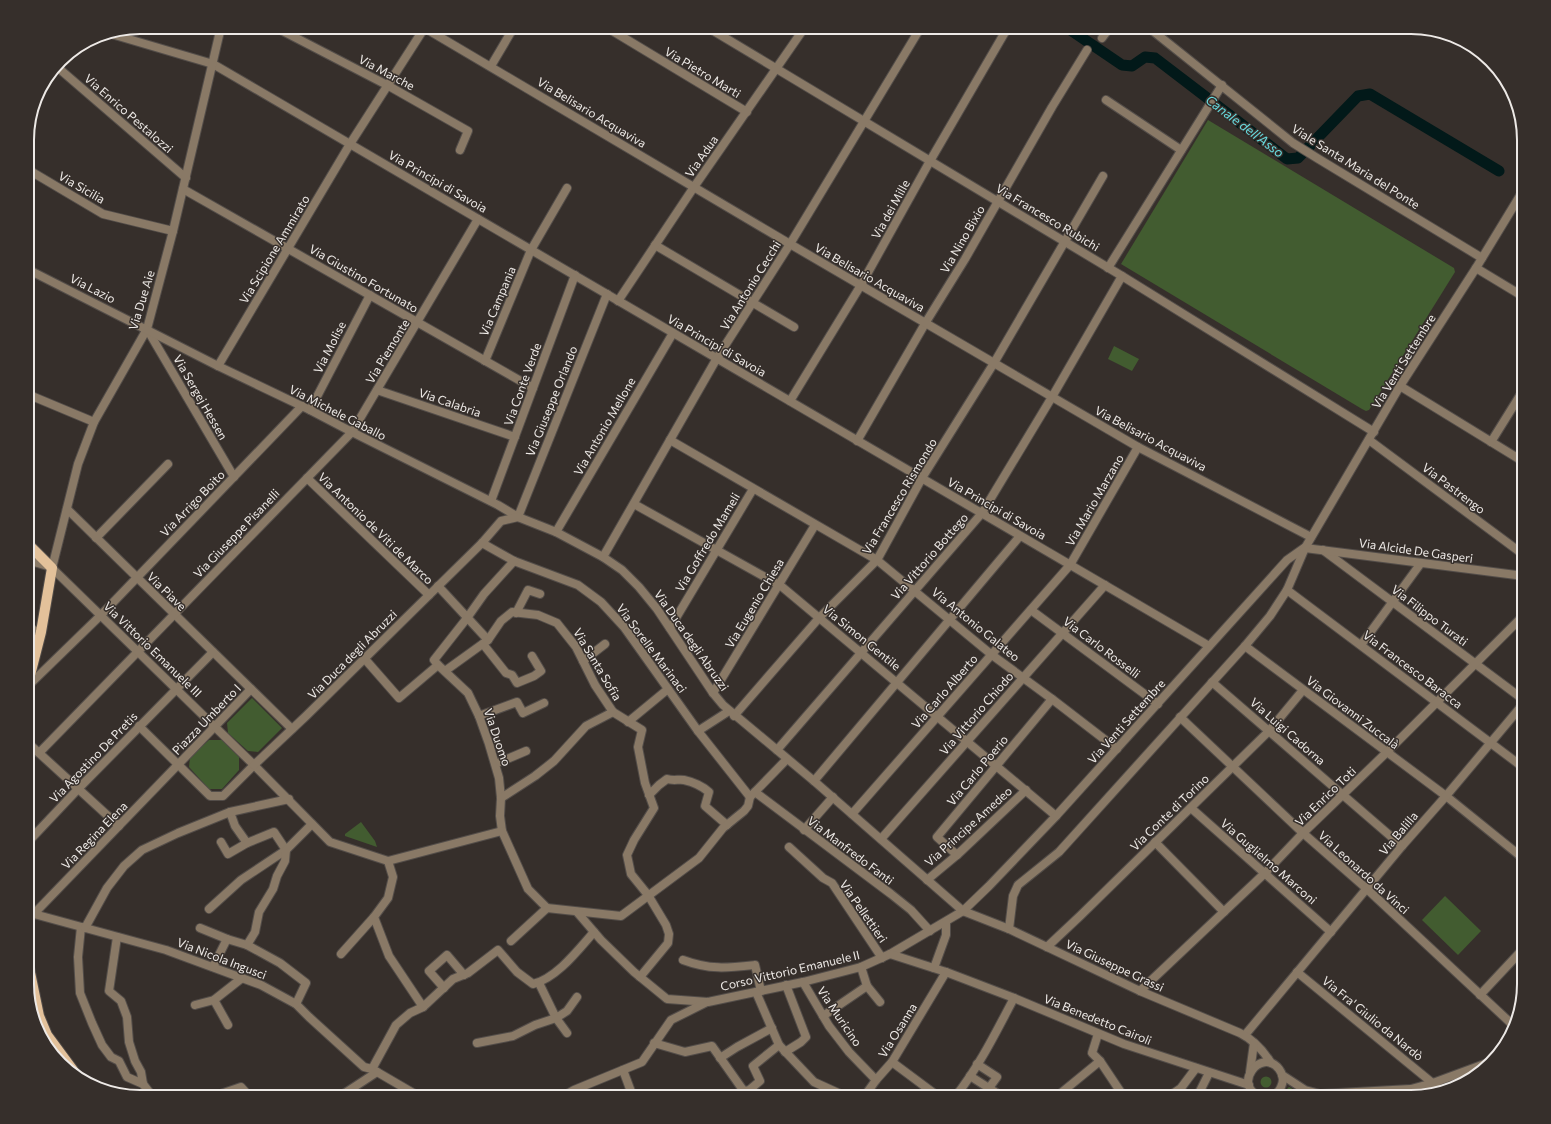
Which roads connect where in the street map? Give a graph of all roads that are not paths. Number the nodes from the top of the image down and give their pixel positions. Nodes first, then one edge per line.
1 (219, 34) edge
2 (289, 34) edge
3 (420, 34) edge
4 (436, 34) edge
5 (510, 34) edge
6 (618, 34) edge
7 (719, 34) edge
8 (800, 34) edge
9 (917, 34) edge
10 (1004, 34) edge
11 (1105, 34) edge
12 (1156, 34) edge
13 (124, 35) edge
14 (1102, 38) dead end
15 (1087, 50) dead end
16 (213, 64) junction
17 (491, 66) junction
18 (776, 68) junction
19 (61, 70) edge
20 (387, 85) junction
21 (1219, 89) junction
22 (1106, 100) dead end
23 (747, 112) junction
24 (864, 121) junction
25 (350, 144) junction
26 (460, 150) dead end
27 (1181, 150) junction
28 (930, 160) junction
29 (34, 173) edge
30 (1103, 176) dead end
31 (186, 178) junction
32 (694, 187) junction
33 (567, 188) dead end
34 (183, 189) junction
35 (1517, 200) edge
36 (998, 201) junction
37 (478, 219) junction
38 (173, 230) junction
39 (1063, 242) junction
40 (790, 244) junction
41 (655, 245) junction
42 (288, 248) junction
43 (531, 250) junction
44 (1482, 258) junction
45 (1108, 268) junction
46 (1476, 268) junction
47 (34, 272) edge
48 (575, 275) junction
49 (1122, 276) junction
50 (861, 285) junction
51 (1517, 293) edge
52 (607, 294) junction
53 (370, 295) junction
54 (618, 301) junction
55 (752, 303) junction
56 (418, 322) junction
57 (926, 322) junction
58 (794, 327) dead end
59 (147, 329) junction
60 (673, 333) junction
61 (717, 358) junction
62 (485, 361) junction
63 (994, 363) junction
64 (218, 366) junction
65 (1400, 386) junction
66 (533, 388) junction
67 (377, 390) junction
68 (34, 397) edge
69 (1052, 397) junction
70 (1517, 400) edge
71 (790, 401) junction
72 (302, 406) junction
73 (310, 410) junction
74 (94, 422) junction
75 (352, 432) junction
76 (1374, 432) junction
77 (515, 437) junction
78 (670, 440) junction
79 (1369, 440) junction
80 (857, 441) junction
81 (1491, 442) junction
82 (1138, 447) junction
83 (1517, 458) edge
84 (168, 464) dead end
85 (234, 477) junction
86 (307, 478) junction
87 (922, 478) junction
88 (753, 489) junction
89 (491, 502) junction
90 (634, 504) junction
91 (67, 509) junction
92 (982, 513) junction
93 (518, 516) junction
94 (815, 525) junction
95 (556, 532) junction
96 (1020, 536) junction
97 (1311, 536) junction
98 (96, 538) junction
99 (482, 543) junction
100 (1305, 548) junction
101 (34, 550) edge
102 (717, 550) junction
103 (1323, 550) junction
104 (1517, 551) edge
105 (603, 557) junction
106 (877, 560) junction
107 (514, 561) junction
108 (34, 562) edge
109 (1421, 563) junction
110 (1070, 565) junction
111 (52, 568) junction
112 (1517, 575) edge
113 (137, 578) junction
114 (779, 585) junction
115 (1105, 585) junction
116 (438, 586) junction
117 (915, 590) junction
118 (1287, 590) junction
119 (540, 594) dead end
120 (429, 595) junction
121 (1392, 602) junction
122 (1031, 610) junction
123 (516, 613) junction
124 (174, 614) junction
125 (100, 616) junction
126 (468, 618) junction
127 (819, 618) junction
128 (949, 620) junction
129 (1517, 622) edge
130 (670, 628) junction
131 (34, 630) edge
132 (41, 632) junction
133 (1062, 633) junction
134 (485, 642) junction
135 (605, 644) dead end
136 (1361, 645) junction
137 (1209, 646) junction
138 (1245, 646) junction
139 (137, 651) junction
140 (213, 652) junction
141 (862, 652) junction
142 (992, 655) junction
143 (532, 656) dead end
144 (364, 658) junction
145 (34, 659) edge
146 (582, 661) junction
147 (1476, 664) junction
148 (442, 668) junction
149 (1024, 677) junction
150 (34, 679) edge
151 (898, 682) junction
152 (1212, 682) junction
153 (176, 689) junction
154 (251, 689) junction
155 (668, 689) junction
156 (1304, 690) junction
157 (713, 693) junction
158 (1517, 696) edge
159 (1052, 698) junction
160 (1437, 702) junction
161 (544, 703) dead end
162 (1158, 704) junction
163 (1517, 709) edge
164 (613, 712) junction
165 (731, 713) junction
166 (306, 716) joint
167 (479, 716) junction
168 (938, 716) junction
169 (1180, 717) junction
170 (628, 722) junction
171 (139, 726) junction
172 (215, 726) junction
173 (292, 729) junction
174 (698, 731) junction
175 (1269, 731) junction
176 (967, 741) junction
177 (1490, 742) junction
178 (34, 748) edge
179 (1116, 749) junction
180 (777, 750) junction
181 (526, 751) dead end
182 (39, 752) junction
183 (1387, 752) junction
184 (787, 759) junction
185 (498, 763) junction
186 (1517, 763) edge
187 (178, 764) junction
188 (254, 764) junction
189 (997, 766) junction
190 (1233, 766) junction
191 (814, 781) junction
192 (78, 788) junction
193 (1026, 790) junction
194 (752, 794) junction
195 (1343, 795) junction
196 (649, 796) junction
197 (1446, 796) junction
198 (501, 798) junction
199 (833, 798) junction
200 (289, 799) junction
201 (1191, 808) junction
202 (230, 812) junction
203 (852, 814) junction
204 (1056, 816) junction
205 (312, 824) junction
206 (726, 825) junction
207 (119, 826) junction
208 (804, 830) junction
209 (502, 831) junction
210 (34, 833) edge
211 (1303, 833) junction
212 (881, 839) junction
213 (222, 842) dead end
214 (1155, 842) junction
215 (247, 844) junction
216 (1402, 846) junction
217 (789, 847) dead end
218 (286, 850) junction
219 (1517, 853) edge
220 (956, 855) junction
221 (388, 861) junction
222 (1265, 873) junction
223 (927, 880) junction
224 (1367, 889) junction
225 (648, 895) junction
226 (547, 908) junction
227 (209, 909) dead end
228 (963, 911) junction
229 (577, 912) junction
230 (1224, 912) junction
231 (34, 914) joint
232 (374, 917) junction
233 (946, 922) junction
234 (83, 928) junction
235 (200, 928) dead end
236 (1009, 929) junction
237 (930, 931) junction
238 (594, 932) junction
239 (1331, 932) junction
240 (116, 937) junction
241 (226, 939) junction
242 (511, 941) dead end
243 (247, 945) junction
244 (1047, 946) junction
245 (341, 954) dead end
246 (890, 954) junction
247 (1517, 955) edge
248 (882, 958) junction
249 (683, 960) dead end
250 (213, 967) junction
251 (861, 967) junction
252 (934, 968) junction
253 (946, 972) junction
254 (1297, 972) junction
255 (466, 974) junction
256 (641, 976) junction
257 (242, 978) junction
258 (803, 982) junction
259 (539, 983) junction
260 (786, 985) junction
261 (867, 986) junction
262 (444, 988) junction
263 (1140, 991) junction
264 (759, 992) junction
265 (34, 994) edge
266 (1480, 995) junction
267 (577, 997) dead end
268 (1014, 998) junction
269 (214, 1000) junction
270 (708, 1002) junction
271 (880, 1002) dead end
272 (195, 1004) dead end
273 (296, 1004) junction
274 (423, 1007) junction
275 (39, 1014) edge
276 (823, 1016) junction
277 (40, 1018) edge
278 (556, 1018) junction
279 (1509, 1022) edge
280 (228, 1025) dead end
281 (772, 1028) junction
282 (45, 1031) edge
283 (567, 1033) dead end
284 (1098, 1034) junction
285 (1245, 1035) junction
286 (657, 1040) junction
287 (477, 1043) dead end
288 (1254, 1043) junction
289 (779, 1045) junction
290 (785, 1052) junction
291 (720, 1058) junction
292 (1100, 1061) junction
293 (892, 1062) junction
294 (1271, 1063) junction
295 (977, 1064) junction
296 (1477, 1067) edge
297 (1196, 1068) junction
298 (623, 1070) junction
299 (374, 1071) junction
300 (1250, 1072) junction
301 (1209, 1073) junction
302 (1282, 1074) junction
303 (970, 1076) junction
304 (876, 1080) junction
305 (1433, 1083) junction
306 (143, 1084) junction
307 (1437, 1086) edge
308 (989, 1088) junction
309 (1249, 1089) edge
310 (147, 1090) edge
311 (232, 1090) edge
312 (244, 1090) edge
313 (350, 1090) edge
314 (408, 1090) edge
315 (574, 1090) edge
316 (630, 1090) edge
317 (743, 1090) edge
318 (754, 1090) edge
319 (832, 1090) edge
320 (871, 1090) edge
321 (930, 1090) edge
322 (960, 1090) edge
323 (992, 1090) edge
324 (1065, 1090) edge
325 (1119, 1090) edge
326 (1178, 1090) edge
327 (1200, 1090) edge
328 (1279, 1090) edge
329 (1305, 1090) edge
330 (1396, 1090) edge

1 - 16 street, Via Due Aie
2 - 20 street, Via Marche
3 - 20 street, Via Scipione Ammirato
4 - 17 street, Via Belisario Acquaviva
5 - 17 street
6 - 23 street, Via Pietro Marti
7 - 18 street, Via Francesco Rubichi
8 - 18 street, Via Adua
9 - 24 street, Via Antonio Cecchi
10 - 28 street, Via dei Mille
11 - 14 street
12 - 21 street, Viale Santa Maria del Ponte
13 - 16 street, Via Principi di Savoia
15 - 36 street, Via Nino Bixio
16 - 25 street, Via Principi di Savoia
16 - 31 street, Via Due Aie
17 - 32 street, Via Belisario Acquaviva
18 - 23 street, Via Adua
18 - 24 street, Via Francesco Rubichi
19 - 31 street, Via Enrico Pestalozzi
20 - 25 street, Via Scipione Ammirato
20 - 26 street, Via Marche
21 - 27 street
21 - 44 street, Viale Santa Maria del Ponte
22 - 27 street
23 - 32 street, Via Adua
24 - 28 street, Via Francesco Rubichi
24 - 40 street, Via Antonio Cecchi
25 - 37 street, Via Principi di Savoia
25 - 42 street, Via Scipione Ammirato
27 - 45 street
28 - 36 street, Via Francesco Rubichi
28 - 50 street, Via dei Mille
29 - 38 street, Via Sicilia
30 - 39 street, Via Francesco Rismondo
31 - 34 street, Via Due Aie
32 - 40 street, Via Belisario Acquaviva
32 - 41 street, Via Adua
33 - 43 street, Via Campania
34 - 38 street, Via Due Aie
34 - 42 street, Via Giustino Fortunato
35 - 44 street, Via Venti Settembre
36 - 39 street, Via Francesco Rubichi
36 - 57 street, Via Nino Bixio
37 - 43 street, Via Principi di Savoia
37 - 56 street, Via Piemonte
38 - 59 street, Via Due Aie
39 - 45 street, Via Francesco Rubichi
39 - 63 street, Via Francesco Rismondo
40 - 50 street, Via Belisario Acquaviva
40 - 55 street, Via Antonio Cecchi
41 - 54 street, Via Adua
41 - 55 street
42 - 53 street, Via Giustino Fortunato
42 - 64 street, Via Scipione Ammirato
43 - 48 street, Via Principi di Savoia
43 - 62 street, Via Campania
44 - 46 street, Via Venti Settembre
45 - 49 street, Via Francesco Rubichi
46 - 51 street
46 - 65 street, Via Venti Settembre
47 - 59 street, Via Lazio
48 - 52 street, Via Principi di Savoia
48 - 66 street, Via Conte Verde
49 - 69 street, Via Vittorio Bottego
49 - 76 street, Via Francesco Rubichi
50 - 57 street, Via Belisario Acquaviva
50 - 71 street, Via dei Mille
52 - 54 street, Via Principi di Savoia
52 - 93 street, Via Giuseppe Orlando
53 - 56 street, Via Giustino Fortunato
53 - 73 street, Via Molise
54 - 60 street, Via Principi di Savoia
55 - 58 street
55 - 61 street, Via Antonio Cecchi
56 - 62 street, Via Giustino Fortunato
56 - 67 street, Via Piemonte
57 - 63 street, Via Belisario Acquaviva
57 - 80 street, Via Nino Bixio
59 - 64 street, Via Michele Gaballo
59 - 74 street, Via Due Aie
59 - 85 street, Via Sergej Hessen
60 - 61 street, Via Principi di Savoia
60 - 95 street, Via Antonio Mellone
61 - 71 street, Via Principi di Savoia
61 - 78 street, Via Antonio Cecchi
62 - 66 street, Via Giustino Fortunato
63 - 69 street, Via Belisario Acquaviva
63 - 87 street, Via Francesco Rismondo
64 - 72 street, Via Michele Gaballo
65 - 76 street, Via Venti Settembre
65 - 81 street
66 - 77 street, Via Conte Verde
67 - 75 street, Via Piemonte
67 - 77 street, Via Calabria
68 - 74 street
69 - 82 street, Via Belisario Acquaviva
69 - 92 street, Via Vittorio Bottego
70 - 81 street
71 - 80 street, Via Principi di Savoia
72 - 73 street, Via Michele Gaballo
72 - 85 street, Via Arrigo Boito
73 - 75 street, Via Michele Gaballo
74 - 91 street, Via Due Aie
75 - 86 street, Via Giuseppe Pisanelli
75 - 89 street, Via Michele Gaballo
76 - 79 street, Via Venti Settembre
77 - 89 street, Via Conte Verde
78 - 88 street, Via Antonio Galateo
78 - 90 street, Via Antonio Cecchi
79 - 97 street, Via Venti Settembre
79 - 104 street, Via Pastrengo
80 - 87 street, Via Principi di Savoia
81 - 83 street
82 - 97 street, Via Belisario Acquaviva
82 - 110 street, Via Mario Marzano
84 - 98 street
85 - 113 street, Via Arrigo Boito
86 - 120 street, Via Antonio de Viti de Marco
86 - 124 street, Via Giuseppe Pisanelli
87 - 92 street, Via Principi di Savoia
87 - 106 street, Via Francesco Rismondo
88 - 94 street, Via Antonio Galateo
88 - 102 street, Via Goffredo Mameli
89 - 93 street, Via Michele Gaballo
90 - 102 street, Via Simon Gentile
90 - 105 street, Via Antonio Cecchi
91 - 98 street, Via Piave
91 - 111 street, Via Due Aie
92 - 96 street, Via Principi di Savoia
92 - 117 street, Via Vittorio Bottego
93 - 95 street, Via Duca degli Abruzzi
93 - 99 street, Via Duca degli Abruzzi
94 - 106 street, Via Antonio Galateo
94 - 114 street, Via Eugenio Chiesa
95 - 105 street, Via Duca degli Abruzzi
96 - 110 street, Via Principi di Savoia
96 - 128 street
97 - 100 street, Via Venti Settembre
98 - 113 street, Via Piave
99 - 107 street, Via Sorelle Marinaci
99 - 116 street, Via Duca degli Abruzzi
100 - 103 street, Via Alcide De Gasperi
100 - 118 street, Via Venti Settembre
100 - 137 street, Via Venti Settembre
101 - 111 main road
102 - 114 street, Via Simon Gentile
102 - 130 street, Via Goffredo Mameli
103 - 109 street, Via Alcide De Gasperi
103 - 121 street, Via Filippo Turati
105 - 130 street, Via Duca degli Abruzzi
106 - 117 street, Via Antonio Galateo
106 - 127 street, Via Francesco Rismondo
107 - 126 street
107 - 155 street, Via Sorelle Marinaci
108 - 111 street
109 - 112 street, Via Alcide De Gasperi
109 - 121 street
110 - 115 street, Via Principi di Savoia
110 - 122 street, Via Carlo Alberto
111 - 125 street, Via Vittorio Emanuele III
111 - 132 main road
113 - 124 street, Via Piave
113 - 125 street, Via Arrigo Boito
114 - 127 street, Via Simon Gentile
114 - 157 street, Via Eugenio Chiesa
115 - 133 street, Via Vittorio Chiodo
115 - 137 street, Via Principi di Savoia
116 - 120 street, Via Duca degli Abruzzi
116 - 126 street
117 - 128 street, Via Antonio Galateo
117 - 141 street, Via Vittorio Bottego
118 - 136 street, Via Francesco Baracca
118 - 138 street, Via Venti Settembre
119 - 123 street
120 - 144 street, Via Duca degli Abruzzi
121 - 136 street
121 - 147 street, Via Filippo Turati
122 - 133 street, Via Carlo Rosselli
122 - 142 street, Via Carlo Alberto
123 - 134 street
123 - 146 street, Via Santa Sofia
124 - 139 street, Via Giuseppe Pisanelli
124 - 140 street, Via Piave
125 - 139 street, Via Vittorio Emanuele III
125 - 150 street, Via Arrigo Boito
126 - 134 street
126 - 148 street
127 - 141 street, Via Simon Gentile
127 - 165 street, Via Francesco Rismondo
128 - 142 street, Via Antonio Galateo
128 - 151 street
129 - 147 street, Via Enrico Toti
130 - 157 street, Via Duca degli Abruzzi
131 - 132 street
132 - 145 main road
133 - 149 street, Via Vittorio Chiodo
133 - 162 street, Via Carlo Rosselli
134 - 143 street
134 - 148 street
135 - 146 street
136 - 160 street, Via Francesco Baracca
137 - 162 street, Via Venti Settembre
138 - 152 street, Via Venti Settembre
138 - 156 street, Via Giovanni Zuccalà
139 - 153 street, Via Vittorio Emanuele III
139 - 182 street, Via Giuseppe Pisanelli
140 - 153 street, Via Agostino De Pretis
140 - 154 street, Via Piave
141 - 151 street, Via Simon Gentile
141 - 180 street, Via Vittorio Bottego
142 - 149 street, Via Antonio Galateo
142 - 168 street, Via Carlo Alberto
144 - 148 street
144 - 166 street, Via Duca degli Abruzzi
146 - 164 street, Via Santa Sofia
147 - 158 street, Via Filippo Turati
147 - 160 street, Via Enrico Toti
148 - 167 street, Via Duomo
149 - 159 street, Via Antonio Galateo
149 - 176 street, Via Vittorio Chiodo
151 - 168 street, Via Simon Gentile
151 - 191 street
152 - 169 street, Via Venti Settembre
152 - 175 street, Via Luigi Cadorna
153 - 171 street, Via Agostino De Pretis
153 - 172 street, Via Vittorio Emanuele III
154 - 172 street, Piazza Umberto I
154 - 173 street, Piazza Umberto I
155 - 170 street
155 - 174 street, Via Sorelle Marinaci
156 - 175 street, Via Conte di Torino
156 - 183 street, Via Giovanni Zuccalà
157 - 165 street, Via Duca degli Abruzzi
159 - 179 street, Via Antonio Galateo
159 - 189 street, Via Carlo Poerio
160 - 177 street, Via Francesco Baracca
160 - 183 street, Via Enrico Toti
161 - 167 street
162 - 179 street, Via Venti Settembre
163 - 177 street, Via Balilla
164 - 170 street
164 - 198 street
165 - 174 street, Via Francesco Rismondo
165 - 180 street, Via Duca degli Abruzzi
166 - 173 street, Piazza Umberto I
167 - 185 street, Via Duomo
168 - 176 street, Via Simon Gentile
168 - 203 street, Via Carlo Alberto
169 - 190 street, Via Leonardo da Vinci
169 - 236 street, Via Venti Settembre
170 - 196 street
171 - 187 street
171 - 192 street, Via Agostino De Pretis
172 - 187 street, Piazza Umberto I
172 - 188 street, Via Vittorio Emanuele III
173 - 188 street, Piazza Umberto I
174 - 194 street, Via Sorelle Marinaci
175 - 190 street, Via Conte di Torino
175 - 195 street, Via Luigi Cadorna
176 - 189 street, Via Simon Gentile
176 - 212 street, Via Vittorio Chiodo
177 - 186 street, Via Francesco Baracca
177 - 197 street, Via Balilla
178 - 182 street
179 - 204 street, Via Venti Settembre
180 - 184 street, Via Duca degli Abruzzi
181 - 185 street
182 - 192 street
183 - 195 street, Via Enrico Toti
183 - 197 street, Via Giovanni Zuccalà
184 - 191 street, Via Duca degli Abruzzi
184 - 194 street
185 - 198 street, Via Duomo
187 - 188 street, Piazza Umberto I
187 - 207 street, Via Regina Elena
188 - 200 street, Via Vittorio Emanuele III
189 - 193 street, Via Simon Gentile
189 - 220 street, Via Carlo Poerio
190 - 201 street, Via Conte di Torino
190 - 211 street, Via Leonardo da Vinci
191 - 199 street, Via Duca degli Abruzzi
192 - 207 street
192 - 210 street, Via Agostino De Pretis
193 - 204 street, Via Simon Gentile
193 - 220 street, Via Principe Amedeo
194 - 206 street
194 - 208 street, Via Manfredo Fanti
195 - 211 street, Via Enrico Toti
195 - 216 street, Via Luigi Cadorna
196 - 206 street
196 - 225 street
197 - 216 street, Via Balilla
197 - 219 street, Via Giovanni Zuccalà
198 - 209 street, Via Duomo
199 - 203 street, Via Duca degli Abruzzi
199 - 208 street
200 - 202 street
200 - 205 street, Via Vittorio Emanuele III
201 - 214 street, Via Conte di Torino
201 - 222 street, Via Guglielmo Marconi
202 - 215 street
202 - 234 street
203 - 212 street, Via Duca degli Abruzzi
204 - 228 street, Via Venti Settembre
205 - 218 street
205 - 221 street, Via Vittorio Emanuele III
206 - 225 street
207 - 231 street, Via Regina Elena
208 - 237 street, Via Manfredo Fanti
209 - 221 street
209 - 226 street, Via Duomo
211 - 222 street, Via Enrico Toti
211 - 224 street, Via Leonardo da Vinci
212 - 223 street, Via Duca degli Abruzzi
213 - 215 street
214 - 230 street
214 - 244 street, Via Conte di Torino
215 - 218 street
216 - 224 street, Via Balilla
217 - 248 street, Via Pellettieri
218 - 227 street
218 - 243 street
220 - 223 street, Via Principe Amedeo
221 - 232 street
222 - 230 street, Via Enrico Toti
222 - 239 street, Via Guglielmo Marconi
223 - 228 street, Via Duca degli Abruzzi
224 - 239 street, Via Balilla
224 - 266 street, Via Leonardo da Vinci
225 - 229 street
225 - 256 street
226 - 229 street
226 - 242 street
228 - 233 street, Via Venti Settembre
228 - 236 street, Via Giuseppe Grassi
229 - 238 street
230 - 263 street, Via Enrico Toti
231 - 234 street, Via Nicola Ingusci
232 - 245 street
232 - 274 street
233 - 237 street, Via Venti Settembre
233 - 252 street
234 - 240 street, Via Nicola Ingusci
234 - 306 street
235 - 241 street
236 - 244 street, Via Giuseppe Grassi
237 - 246 street, Corso Vittorio Emanuele II
238 - 256 street
238 - 259 street
239 - 254 street, Via Balilla
240 - 250 street, Via Nicola Ingusci
240 - 306 street
241 - 243 street
241 - 250 street
243 - 273 street
244 - 263 street, Via Giuseppe Grassi
246 - 248 street, Corso Vittorio Emanuele II
246 - 252 street, Via Benedetto Cairoli
247 - 266 street
248 - 251 street, Corso Vittorio Emanuele II
249 - 264 street
250 - 257 street, Via Nicola Ingusci
251 - 258 street, Corso Vittorio Emanuele II
251 - 261 street
252 - 253 street, Via Benedetto Cairoli
253 - 268 street, Via Benedetto Cairoli
253 - 293 street, Via Osanna
254 - 285 street, Via Balilla
254 - 305 street, Via Fra' Giulio da Nardò
255 - 259 street
255 - 262 street
255 - 262 street
256 - 270 street
257 - 269 street
257 - 273 street, Via Nicola Ingusci
258 - 260 street, Corso Vittorio Emanuele II
258 - 276 street, Via Muricino
259 - 278 street
260 - 264 street, Corso Vittorio Emanuele II
260 - 290 street
261 - 271 street
261 - 276 street
262 - 274 street
263 - 285 street, Via Giuseppe Grassi
264 - 270 street, Corso Vittorio Emanuele II
264 - 281 street
265 - 275 main road
266 - 279 street, Via Leonardo da Vinci
267 - 278 street
268 - 284 street, Via Benedetto Cairoli
268 - 295 street
269 - 272 street
269 - 280 street
270 - 286 street
273 - 299 street, Via Nicola Ingusci
274 - 299 street
276 - 304 street, Via Muricino
277 - 282 main road
278 - 283 street
278 - 287 street
281 - 289 street
281 - 291 street
284 - 292 street
284 - 297 street, Via Benedetto Cairoli
285 - 288 street, Via Giuseppe Grassi
286 - 291 street
286 - 298 street
288 - 294 street, Via Giuseppe Grassi
288 - 300 street
289 - 290 street
289 - 318 street
290 - 319 street
291 - 317 street
292 - 324 street
292 - 325 street
293 - 304 street, Via Osanna
293 - 321 street
294 - 300 street
294 - 302 street, Via Giuseppe Grassi
295 - 303 street
295 - 308 street
296 - 305 street
297 - 301 street, Via Benedetto Cairoli
297 - 326 street
298 - 315 street
298 - 316 street
299 - 313 street
299 - 314 street, Via Nicola Ingusci
300 - 309 street
301 - 309 street, Via Benedetto Cairoli
301 - 327 street
302 - 328 street
302 - 329 street, Via Giuseppe Grassi
303 - 308 street
303 - 322 street
304 - 320 street, Via Osanna
305 - 307 street, Via Fra' Giulio da Nardò
305 - 330 street
306 - 310 street
308 - 323 street
311 - 312 street

